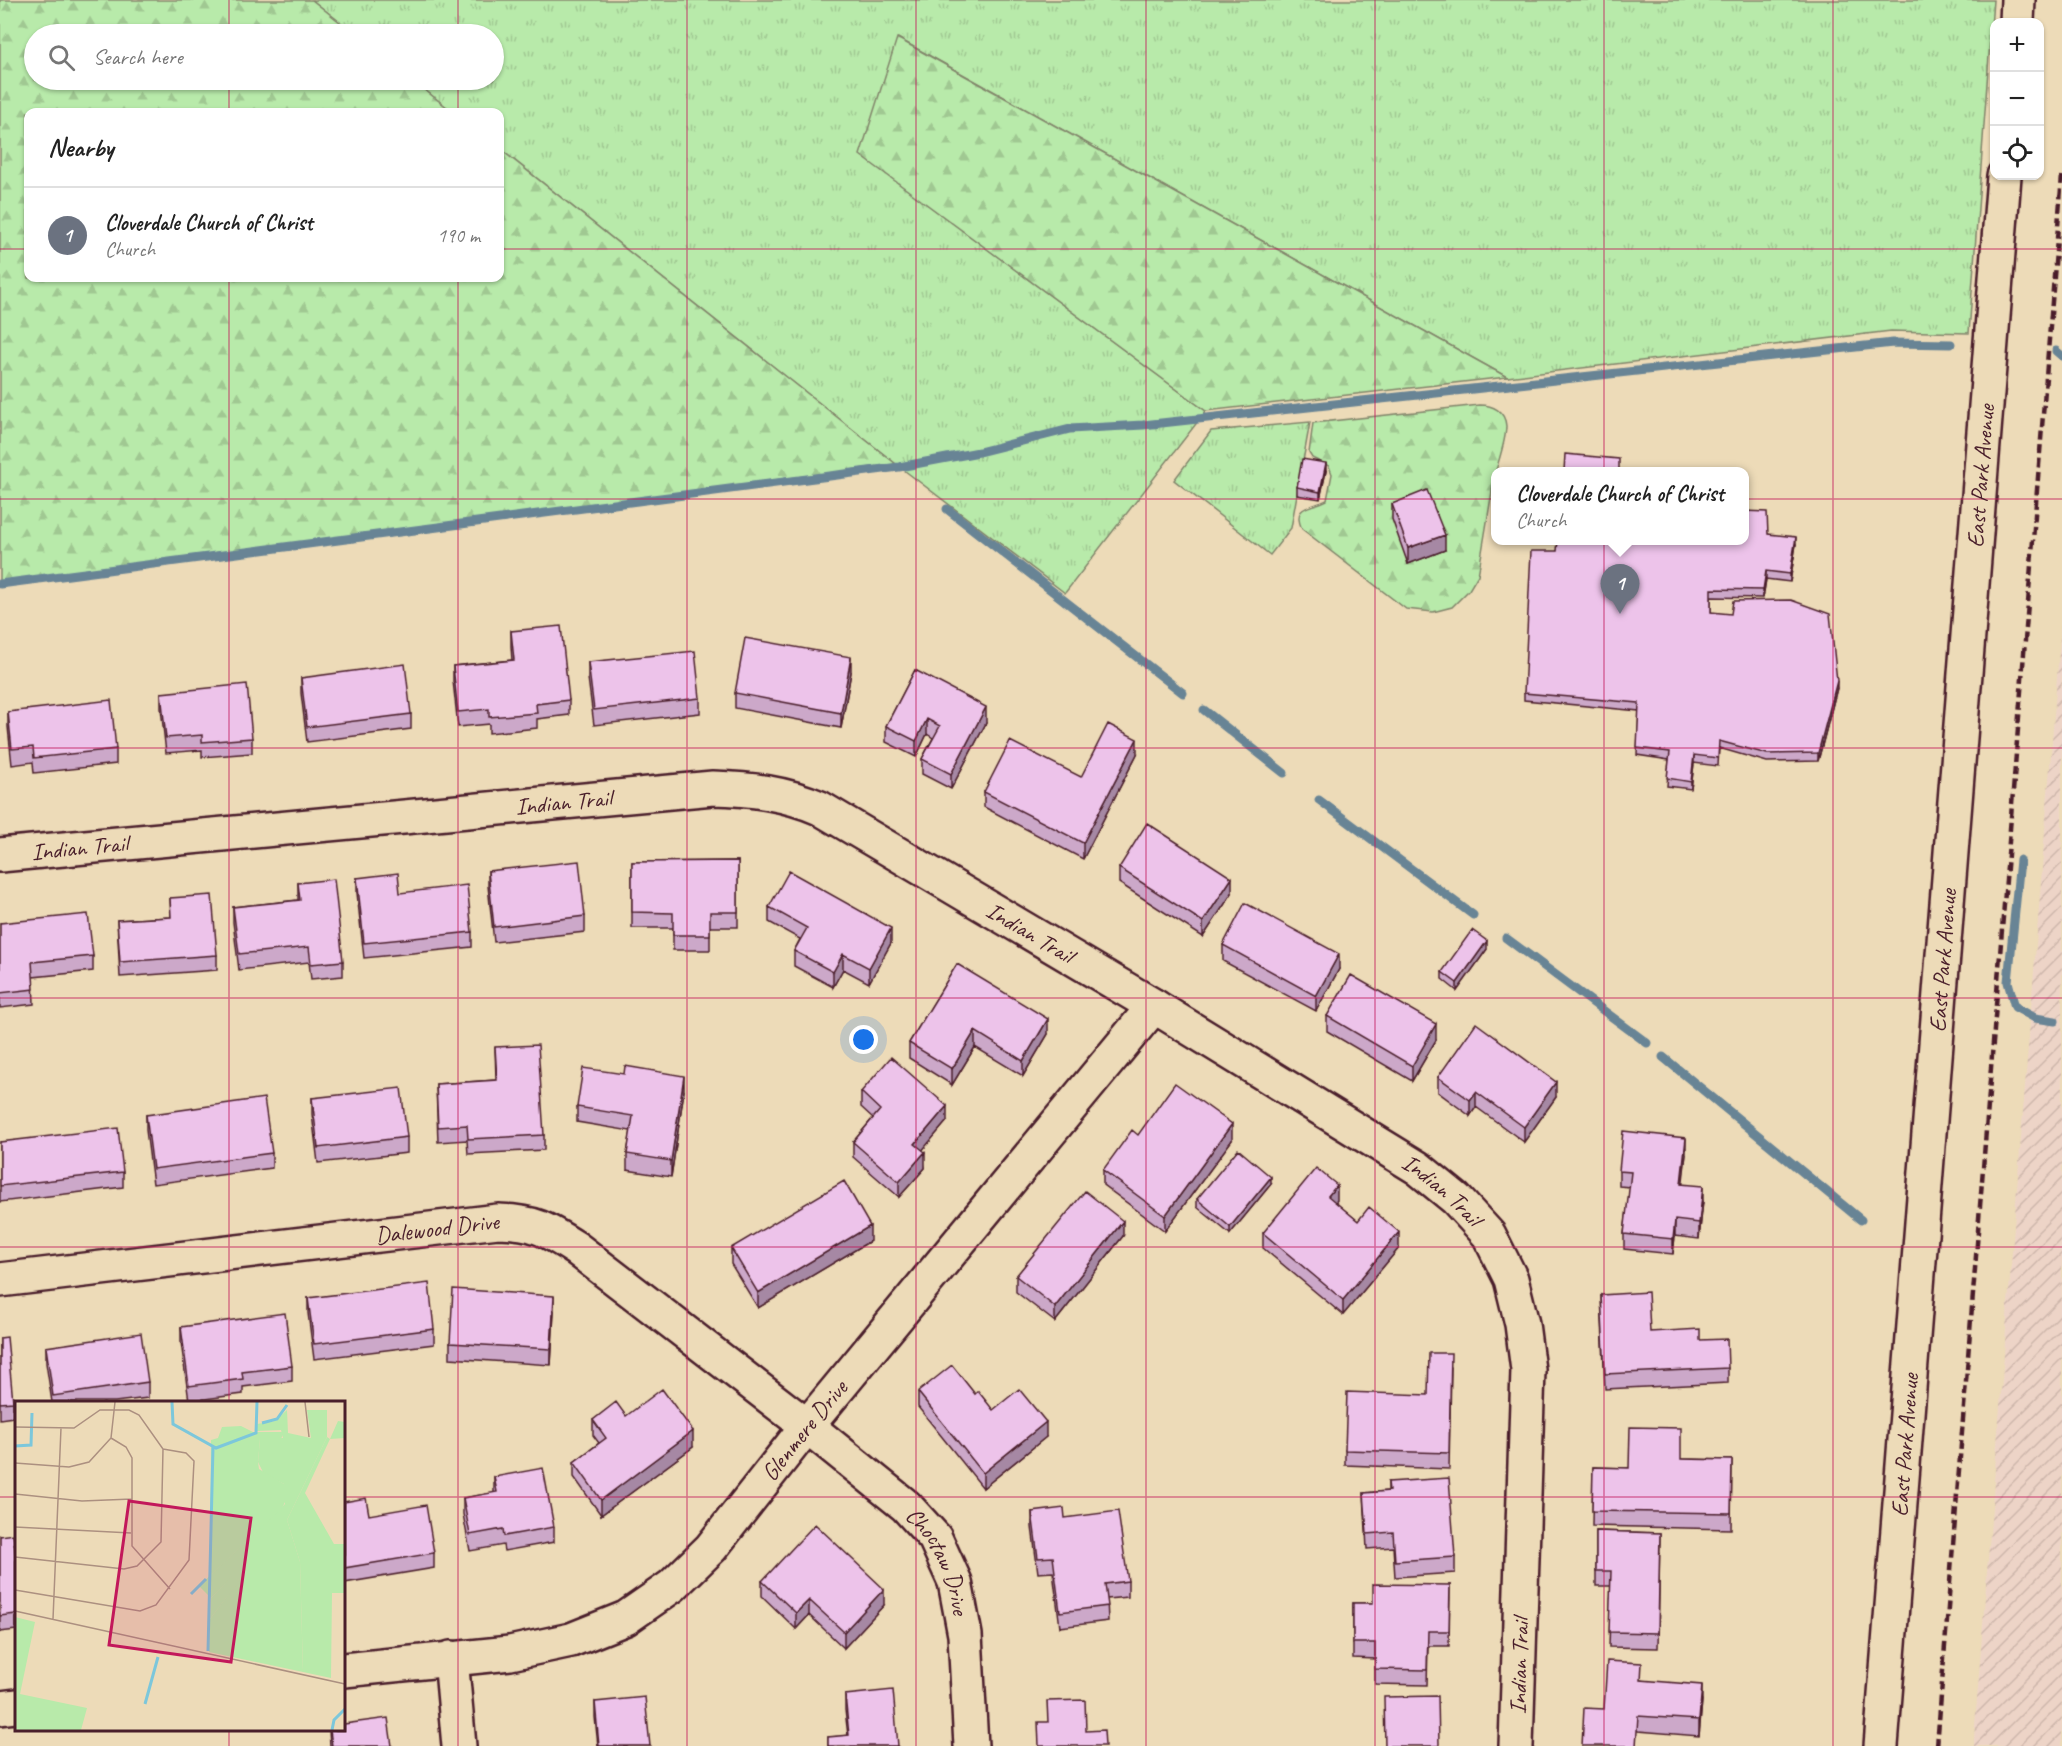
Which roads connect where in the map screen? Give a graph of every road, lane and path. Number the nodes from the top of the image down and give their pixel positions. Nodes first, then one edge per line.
1 (2018, 0) edge
2 (2017, 18) edge
3 (2004, 180) edge
4 (0, 855) edge
5 (1154, 1006) junction
6 (0, 1280) edge
7 (807, 1426) junction
8 (451, 1658) junction
9 (345, 1670) edge
10 (15, 1706) edge
11 (0, 1708) edge
12 (459, 1746) edge
13 (971, 1746) edge
14 (1516, 1746) edge
15 (1881, 1746) edge

1 - 2 street
3 - 15 street, East Park Avenue
4 - 5 street, Indian Trail
5 - 7 street, Glenmere Drive
5 - 14 street, Indian Trail
6 - 7 street, Dalewood Drive
7 - 8 street, Glenmere Drive
7 - 13 street, Choctaw Drive
8 - 9 street, Glenmere Drive
8 - 12 street
10 - 11 street

